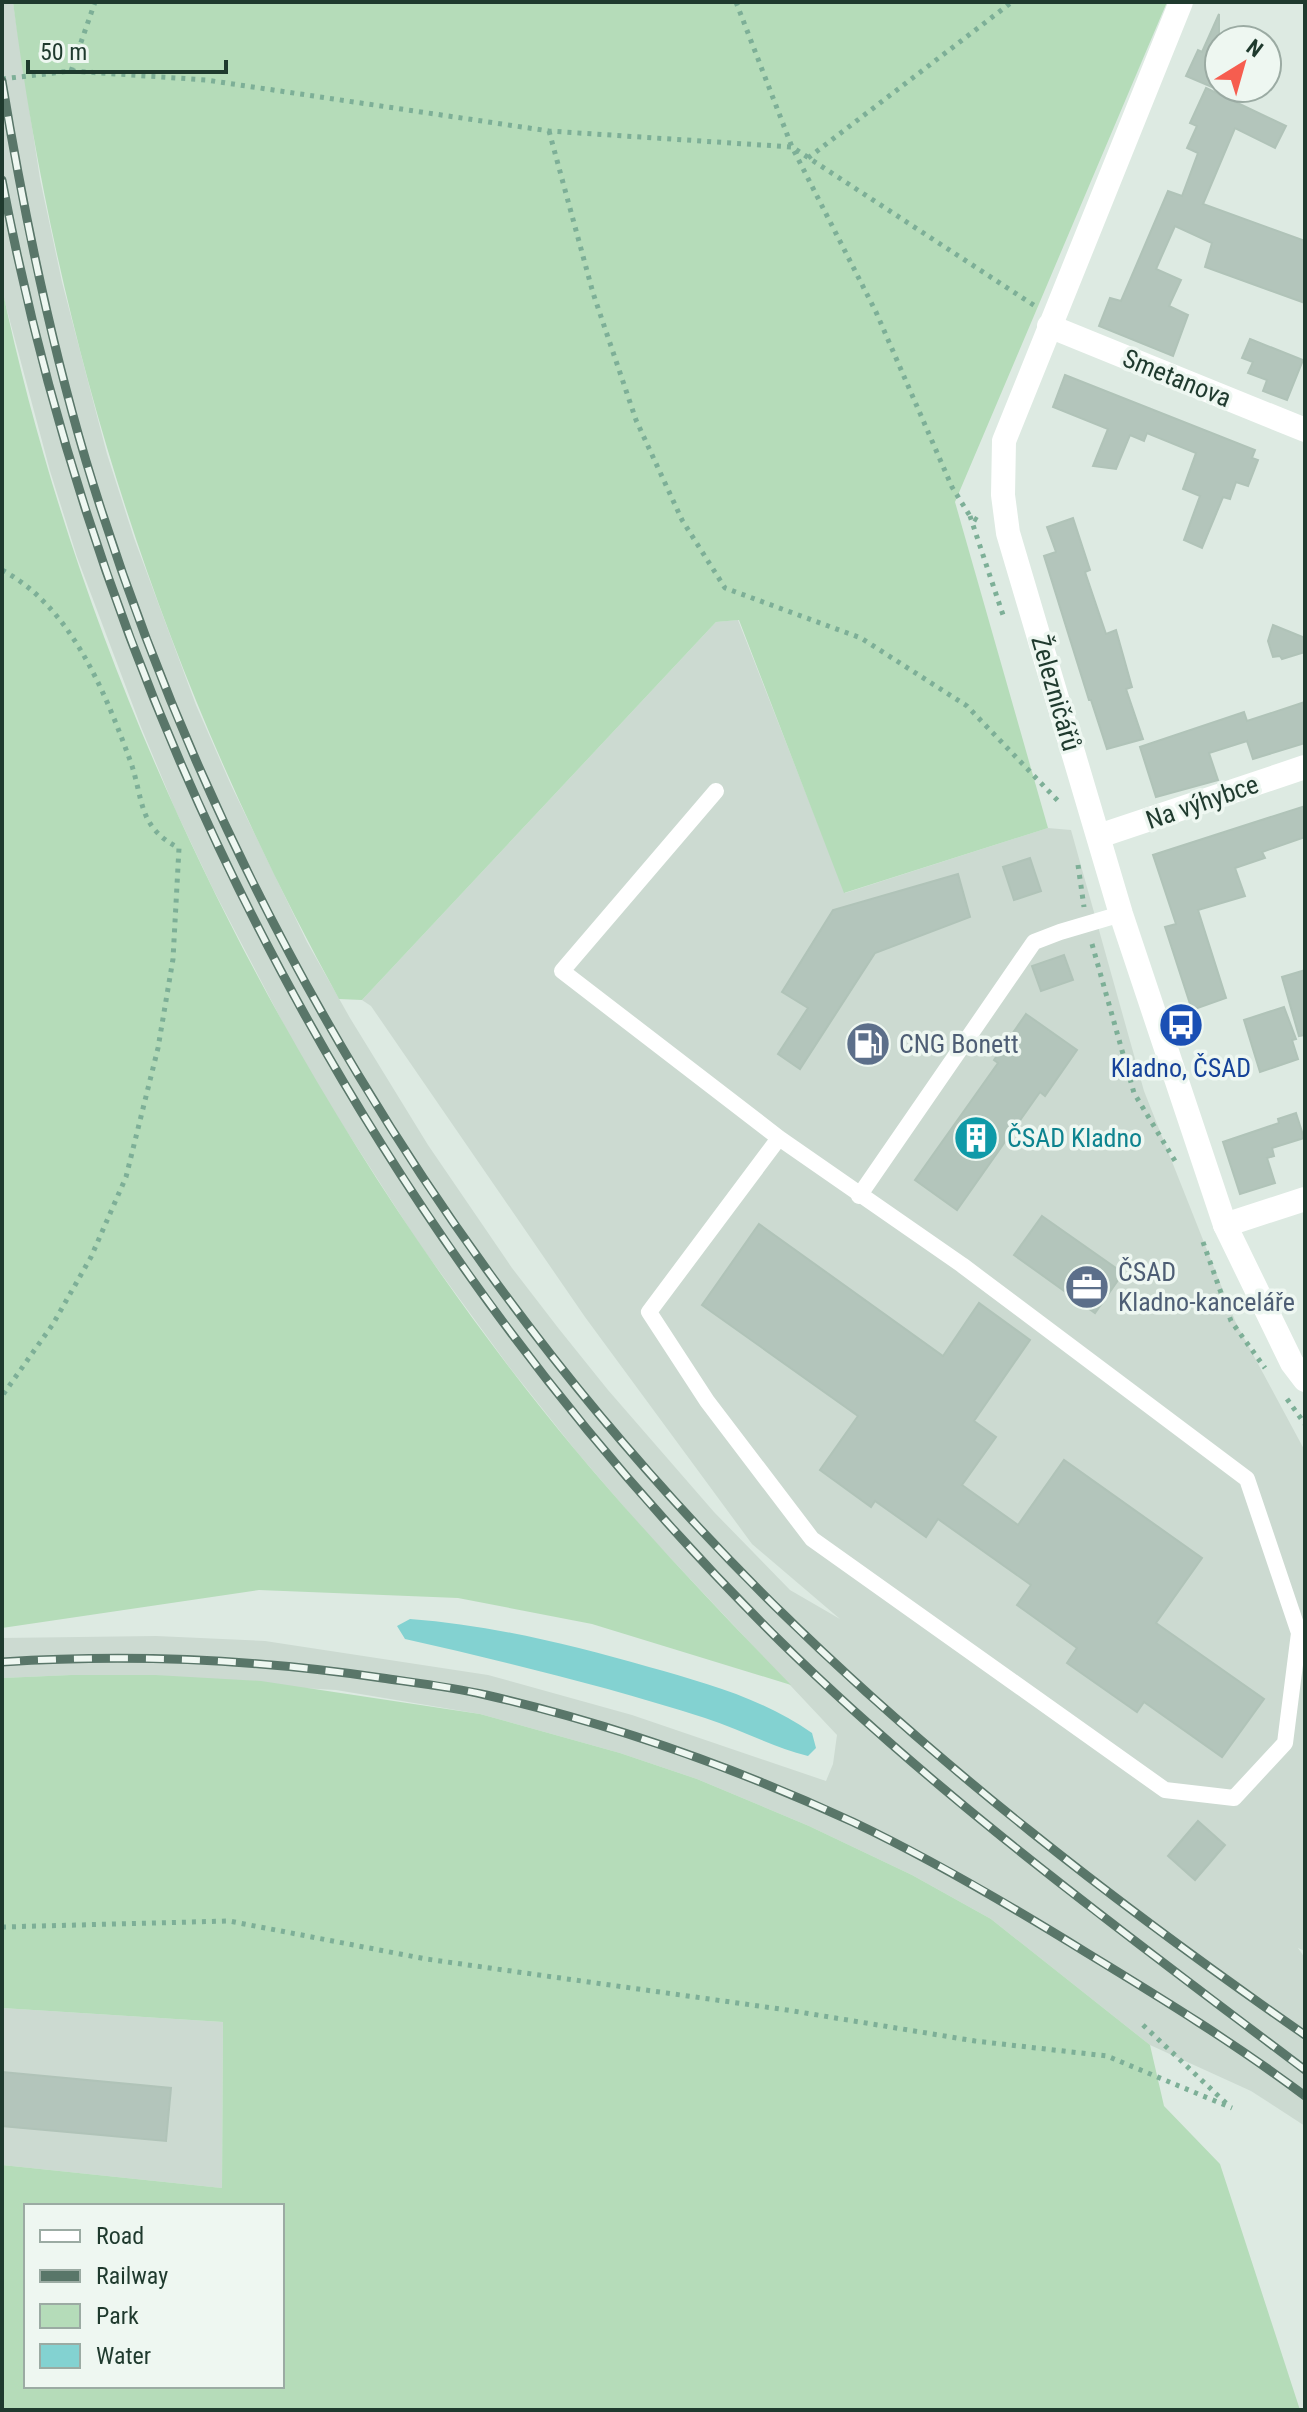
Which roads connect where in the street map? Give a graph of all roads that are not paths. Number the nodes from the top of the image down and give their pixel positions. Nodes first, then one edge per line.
1 (1181, 2) edge
2 (1051, 322) junction
3 (1305, 430) edge
4 (1305, 767) edge
5 (716, 791) dead end
6 (1099, 836) junction
7 (1121, 914) junction
8 (779, 1138) junction
9 (859, 1196) junction
10 (1305, 1199) edge
11 (1225, 1225) junction
12 (1305, 1380) edge

1 - 2 street, Železničářů
2 - 3 street, Smetanova
2 - 6 street, Železničářů
4 - 6 street, Na výhybce
5 - 8 lane
6 - 7 street, Železničářů
7 - 9 lane
7 - 11 street, Železničářů
8 - 9 lane
8 - 9 lane
10 - 11 street
11 - 12 street, Železničářů

